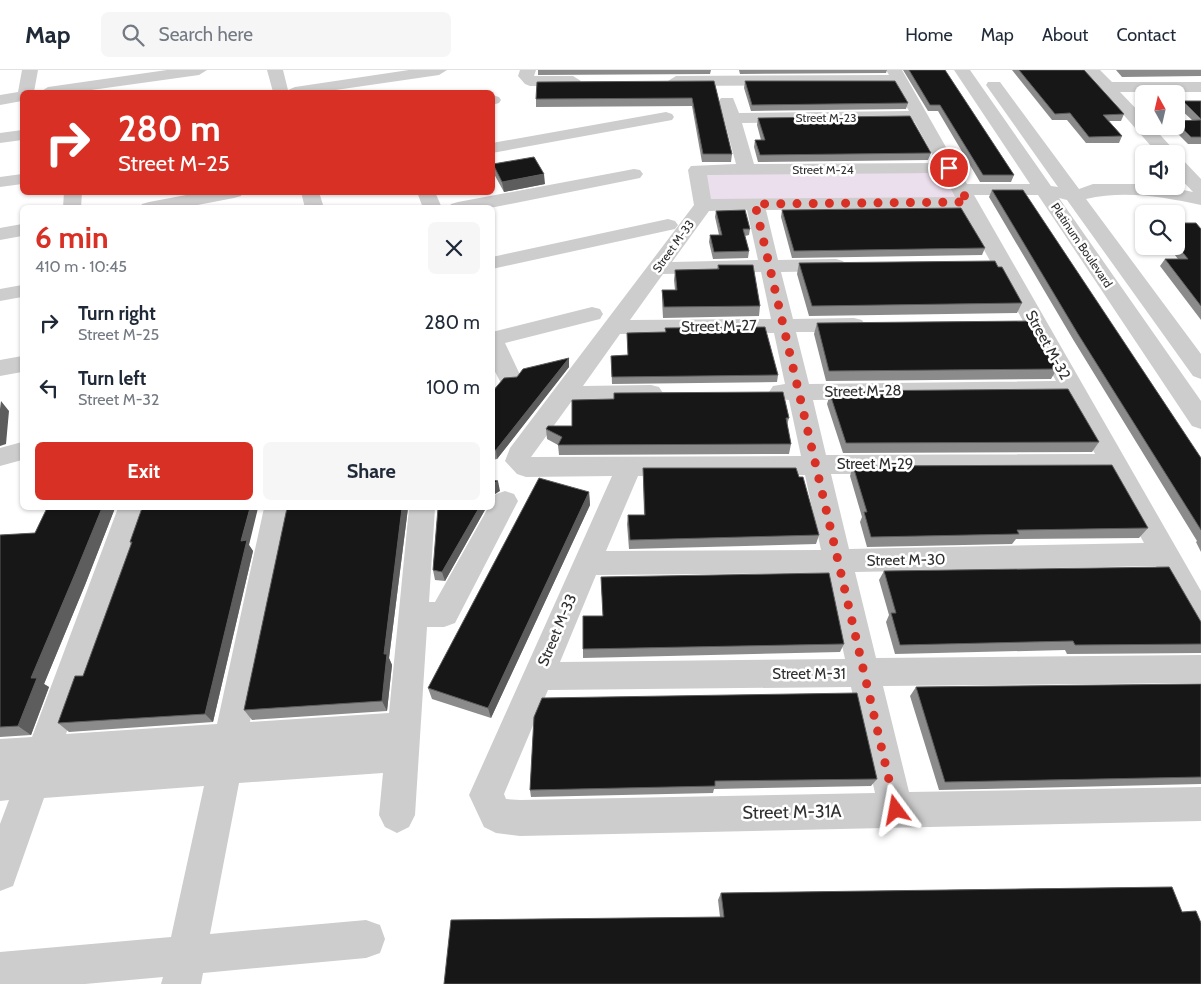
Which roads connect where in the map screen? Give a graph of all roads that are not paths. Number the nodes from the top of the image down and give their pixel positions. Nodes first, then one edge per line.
1 (30, 70) edge
2 (78, 70) edge
3 (199, 70) edge
4 (275, 70) edge
5 (439, 70) edge
6 (528, 70) edge
7 (962, 70) edge
8 (984, 70) edge
9 (1092, 70) edge
10 (177, 72) edge
11 (128, 75) edge
12 (762, 75) edge
13 (897, 75) edge
14 (376, 81) edge
15 (585, 81) edge
16 (663, 81) edge
17 (721, 81) junction
18 (1107, 87) junction
19 (1201, 87) edge
20 (26, 90) edge
21 (77, 90) edge
22 (180, 90) edge
23 (281, 90) edge
24 (310, 90) edge
25 (20, 96) edge
26 (0, 100) edge
27 (920, 116) junction
28 (666, 117) dead end
29 (732, 118) junction
30 (20, 134) edge
31 (0, 138) edge
32 (1160, 145) edge
33 (495, 147) edge
34 (1201, 162) edge
35 (1185, 163) edge
36 (697, 170) joint
37 (747, 170) junction
38 (1057, 172) junction
39 (1185, 173) edge
40 (634, 174) dead end
41 (20, 179) edge
42 (0, 182) edge
43 (1135, 182) edge
44 (1040, 184) junction
45 (1088, 184) junction
46 (959, 186) junction
47 (1201, 190) edge
48 (1185, 193) edge
49 (219, 195) edge
50 (1074, 195) junction
51 (1201, 198) edge
52 (195, 200) edge
53 (755, 204) junction
54 (166, 205) edge
55 (474, 205) edge
56 (703, 205) junction
57 (668, 225) dead end
58 (20, 230) edge
59 (0, 234) edge
60 (495, 262) edge
61 (857, 265) edge
62 (770, 266) junction
63 (657, 268) junction
64 (20, 291) edge
65 (0, 295) edge
66 (592, 314) dead end
67 (870, 324) edge
68 (783, 325) junction
69 (613, 327) junction
70 (495, 338) edge
71 (495, 346) edge
72 (20, 364) edge
73 (0, 368) edge
74 (1201, 371) edge
75 (510, 378) edge
76 (1072, 389) junction
77 (760, 392) edge
78 (799, 392) junction
79 (672, 393) edge
80 (564, 394) junction
81 (1201, 420) edge
82 (518, 461) joint
83 (1113, 463) junction
84 (816, 465) junction
85 (629, 466) junction
86 (505, 501) dead end
87 (130, 510) edge
88 (277, 510) edge
89 (422, 510) edge
90 (1165, 554) junction
91 (838, 561) junction
92 (586, 562) junction
93 (414, 615) junction
94 (1201, 619) edge
95 (1201, 670) edge
96 (864, 673) junction
97 (538, 676) junction
98 (403, 741) junction
99 (227, 753) junction
100 (0, 755) edge
101 (39, 767) junction
102 (0, 784) edge
103 (486, 795) joint
104 (1201, 804) edge
105 (896, 810) junction
106 (397, 815) dead end
107 (0, 873) edge
108 (366, 939) dead end
109 (183, 970) edge
110 (0, 972) edge

1 - 20 street
2 - 21 street
3 - 10 street
4 - 23 street
5 - 14 street
6 - 15 street
7 - 44 street, Platinum Boulevard
8 - 38 street, Platinum Boulevard
9 - 18 street
10 - 11 street
10 - 22 street
11 - 21 street
12 - 13 street
12 - 17 street
13 - 27 street, Street M-32
14 - 24 street
16 - 17 street
17 - 29 street
18 - 19 street
18 - 32 street
25 - 26 street
27 - 29 street, Street M-23
27 - 46 street, Street M-32
28 - 33 street
29 - 37 street
30 - 31 street
34 - 35 street
36 - 37 street, Street M-24
36 - 56 street, Street M-33
37 - 46 street, Street M-24
38 - 44 street
38 - 45 street
38 - 50 street, Platinum Boulevard
39 - 47 street
40 - 55 street
41 - 42 street
43 - 45 street
44 - 46 street
44 - 50 street
44 - 81 street, Platinum Boulevard
45 - 50 street
46 - 53 street
46 - 76 street, Street M-32
48 - 51 street
49 - 52 street
50 - 74 street, Platinum Boulevard
52 - 54 street
53 - 56 street
53 - 62 street
56 - 63 street, Street M-33
57 - 60 street
58 - 59 street
61 - 62 street
62 - 63 street
62 - 68 street
63 - 69 street, Street M-33
64 - 65 street
66 - 70 street
67 - 68 street, Street M-27
68 - 69 street, Street M-27
68 - 78 street
69 - 80 street, Street M-33
71 - 75 street
72 - 73 street
76 - 78 street, Street M-28
76 - 83 street, Street M-32
77 - 78 street, Street M-28
78 - 84 street
79 - 80 street
80 - 82 street, Street M-33
82 - 85 street, Street M-29
83 - 84 street, Street M-29
83 - 90 street, Street M-32
84 - 85 street, Street M-29
84 - 91 street
85 - 92 street, Street M-33
86 - 93 street
87 - 101 street
88 - 99 street
89 - 93 street
90 - 91 street, Street M-30
90 - 94 street, Street M-32
91 - 92 street, Street M-30
91 - 96 street
92 - 97 street, Street M-33
93 - 98 street
95 - 96 street, Street M-31
96 - 97 street, Street M-31
96 - 105 street
97 - 103 street, Street M-33
98 - 99 street
98 - 106 street
99 - 101 street
99 - 109 street
100 - 101 street
101 - 102 street
101 - 107 street
103 - 105 street, Street M-31A
104 - 105 street, Street M-31A
108 - 109 street
109 - 110 street

